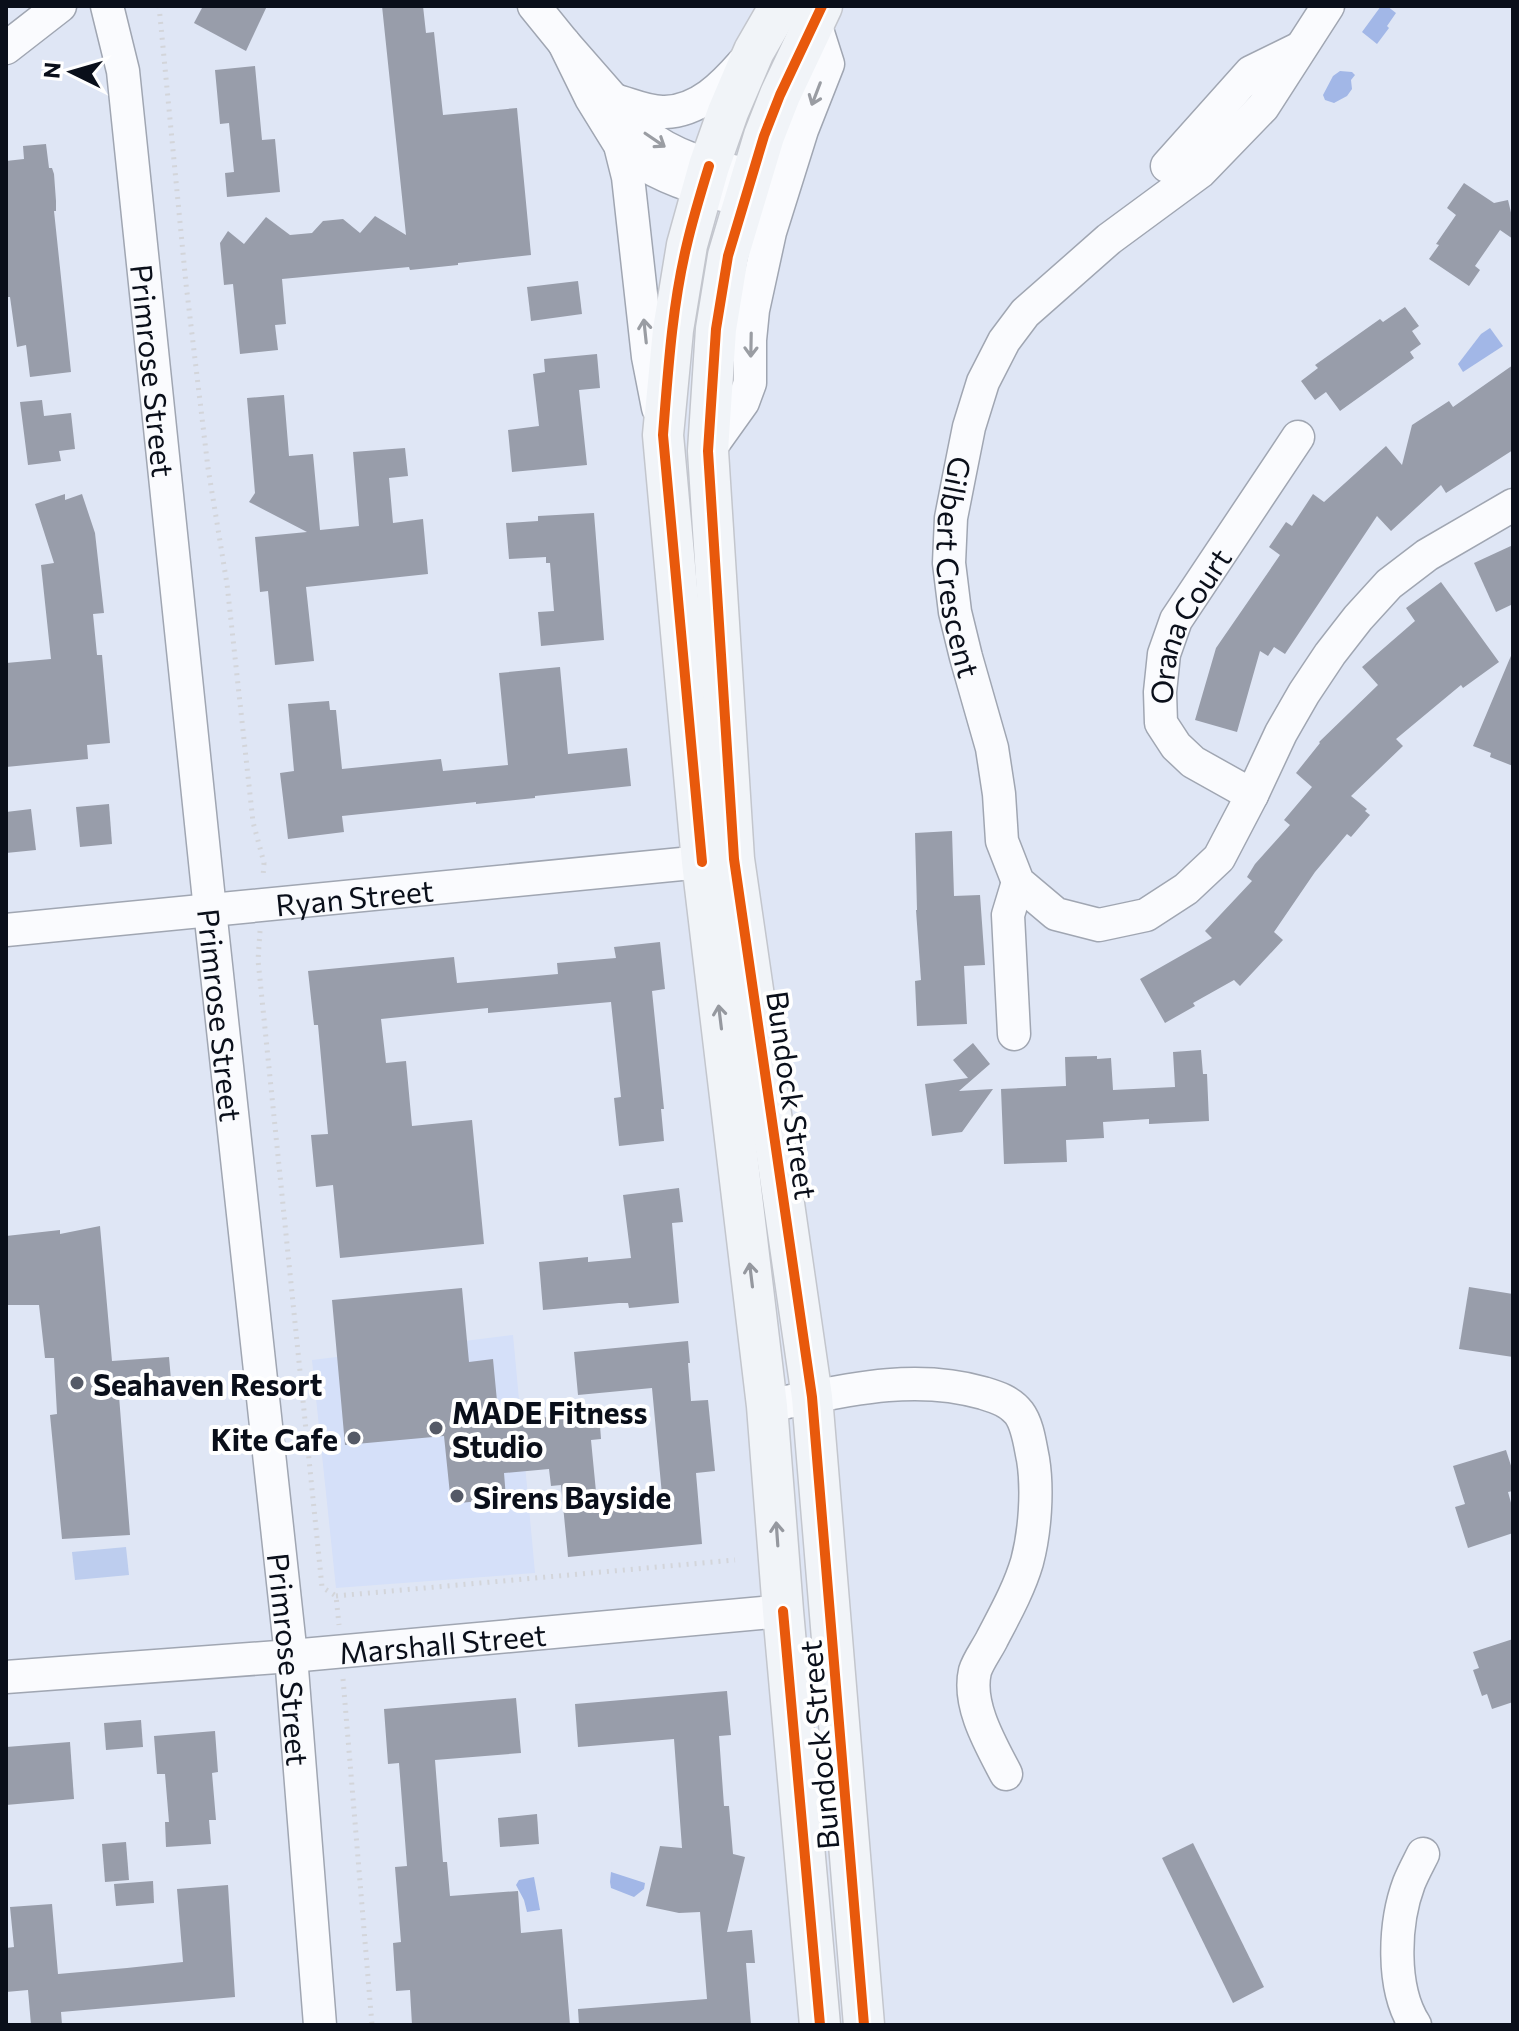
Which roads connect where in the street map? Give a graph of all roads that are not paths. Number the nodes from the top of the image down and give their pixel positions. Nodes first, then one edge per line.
1 (60, 6) edge
2 (107, 6) edge
3 (534, 6) edge
4 (1328, 6) edge
5 (806, 11) edge
6 (564, 43) junction
7 (6, 48) edge
8 (1302, 48) junction
9 (754, 51) junction
10 (614, 100) junction
11 (620, 145) junction
12 (1167, 166) dead end
13 (706, 178) junction
14 (747, 188) junction
15 (663, 435) junction
16 (1298, 437) dead end
17 (708, 451) junction
18 (1513, 505) edge
19 (1252, 795) junction
20 (702, 862) junction
21 (1018, 882) junction
22 (210, 910) junction
23 (6, 930) edge
24 (1014, 1034) dead end
25 (812, 1397) junction
26 (767, 1406) junction
27 (783, 1611) junction
28 (291, 1656) junction
29 (6, 1677) edge
30 (1006, 1774) dead end
31 (1423, 1854) dead end
32 (320, 2025) edge
33 (820, 2025) edge
34 (864, 2025) edge
35 (1415, 2025) edge

1 - 7 street
2 - 22 street, Primrose Street
3 - 6 street
4 - 8 street, Gilbert Crescent
5 - 9 main road, Bundock Street
5 - 14 main road, Bundock Street
5 -> 17 street
6 - 10 street
6 - 11 street
8 - 12 street
8 - 21 street, Gilbert Crescent
9 - 10 street
9 - 13 main road, Bundock Street
10 -> 13 street
11 - 13 street
15 -> 11 street
13 - 14 street
13 - 15 main road, Bundock Street
14 - 17 main road, Bundock Street
15 - 20 main road, Bundock Street
16 - 19 street, Orana Court
17 - 25 main road, Bundock Street
18 - 19 street, Gilbert Crescent
19 - 21 street, Gilbert Crescent
20 - 22 street, Ryan Street
26 -> 20 main road, Bundock Street
21 - 24 street
22 - 23 street, Ryan Street
22 - 28 street, Primrose Street
25 - 26 street
25 - 30 street
25 - 34 main road, Bundock Street
27 -> 26 main road, Bundock Street
27 - 28 street, Marshall Street
27 - 33 main road, Bundock Street
28 - 29 street, Marshall Street
28 - 32 street, Primrose Street
31 - 35 street

